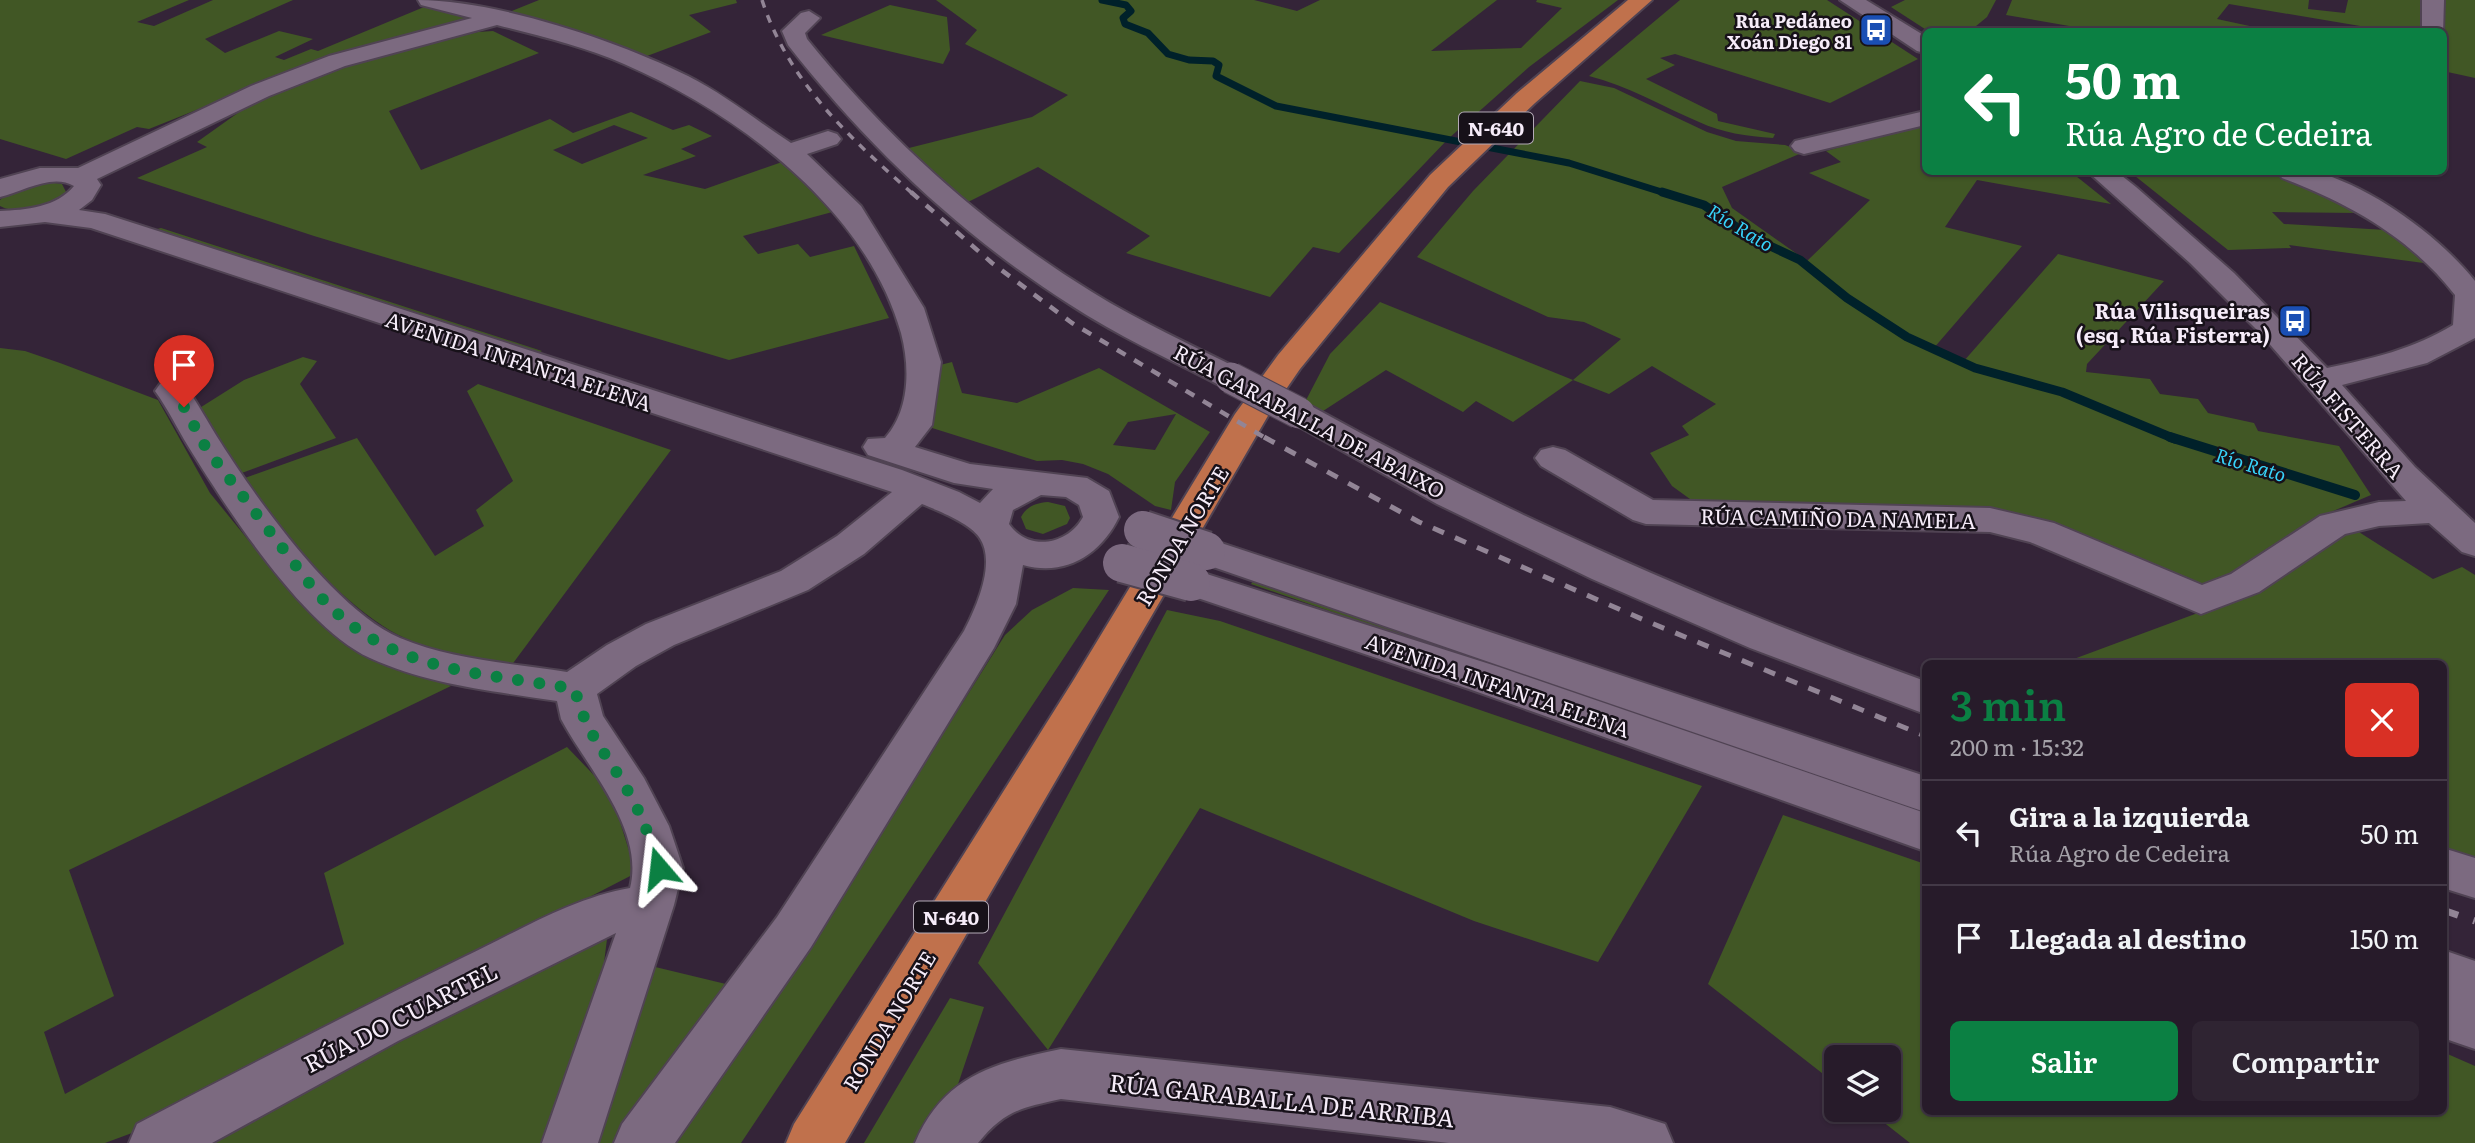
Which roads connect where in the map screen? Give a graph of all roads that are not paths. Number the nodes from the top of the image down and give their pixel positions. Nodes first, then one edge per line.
1 (429, 0) edge
2 (1641, 0) edge
3 (1851, 0) edge
4 (2433, 0) edge
5 (496, 18) junction
6 (809, 18) dead end
7 (2433, 28) edge
8 (1922, 44) edge
9 (1922, 119) edge
10 (828, 139) dead end
11 (1804, 146) dead end
12 (788, 152) junction
13 (0, 162) edge
14 (2105, 175) edge
15 (2312, 175) edge
16 (74, 180) junction
17 (2348, 180) edge
18 (0, 189) edge
19 (16, 220) edge
20 (2472, 308) edge
21 (2319, 380) junction
22 (172, 391) dead end
23 (892, 451) junction
24 (1553, 458) dead end
25 (1039, 484) junction
26 (918, 488) junction
27 (1099, 505) junction
28 (2436, 511) junction
29 (996, 535) junction
30 (2475, 543) edge
31 (1059, 553) junction
32 (1198, 566) junction
33 (996, 611) junction
34 (575, 689) junction
35 (1922, 697) edge
36 (1922, 793) edge
37 (1922, 831) edge
38 (2447, 869) edge
39 (2475, 878) edge
40 (650, 905) junction
41 (2447, 974) edge
42 (2475, 984) edge
43 (2447, 1015) edge
44 (2475, 1025) edge
45 (157, 1143) edge
46 (570, 1143) edge
47 (642, 1143) edge
48 (814, 1143) edge
49 (943, 1143) edge
50 (1645, 1143) edge

1 - 5 street
2 - 48 highway, RONDA NORTE / N-640
3 - 8 street
4 - 7 street
5 - 12 street
5 - 16 street
6 - 35 street, RÚA GARABALLA DE ABAIXO, bridge
9 - 11 street
10 - 12 street
12 - 23 street
13 - 16 street, AVENIDA INFANTA ELENA
14 - 21 street, RÚA FISTERRA
15 - 17 street
16 - 18 street
16 - 19 street
16 - 23 street, AVENIDA INFANTA ELENA
17 - 20 street
19 - 26 street, AVENIDA INFANTA ELENA
20 - 21 street
21 - 28 street, RÚA FISTERRA
22 - 34 street
23 - 25 street, AVENIDA INFANTA ELENA
24 - 28 street, RÚA CAMIÑO DA NAMELA
25 - 27 street
25 - 29 street
26 - 29 street, AVENIDA INFANTA ELENA
26 - 34 street
27 - 31 street
27 - 32 street, AVENIDA INFANTA ELENA, bridge
28 - 30 street, RÚA FISTERRA
29 - 31 street
29 - 33 street
31 - 32 street, AVENIDA INFANTA ELENA, bridge
31 - 33 street
32 - 36 street, AVENIDA INFANTA ELENA
32 - 37 street, AVENIDA INFANTA ELENA
33 - 47 street
34 - 40 street
38 - 39 street
40 - 45 street, RÚA DO CUARTEL
40 - 46 street
41 - 42 street
43 - 44 street
49 - 50 street, RÚA GARABALLA DE ARRIBA

